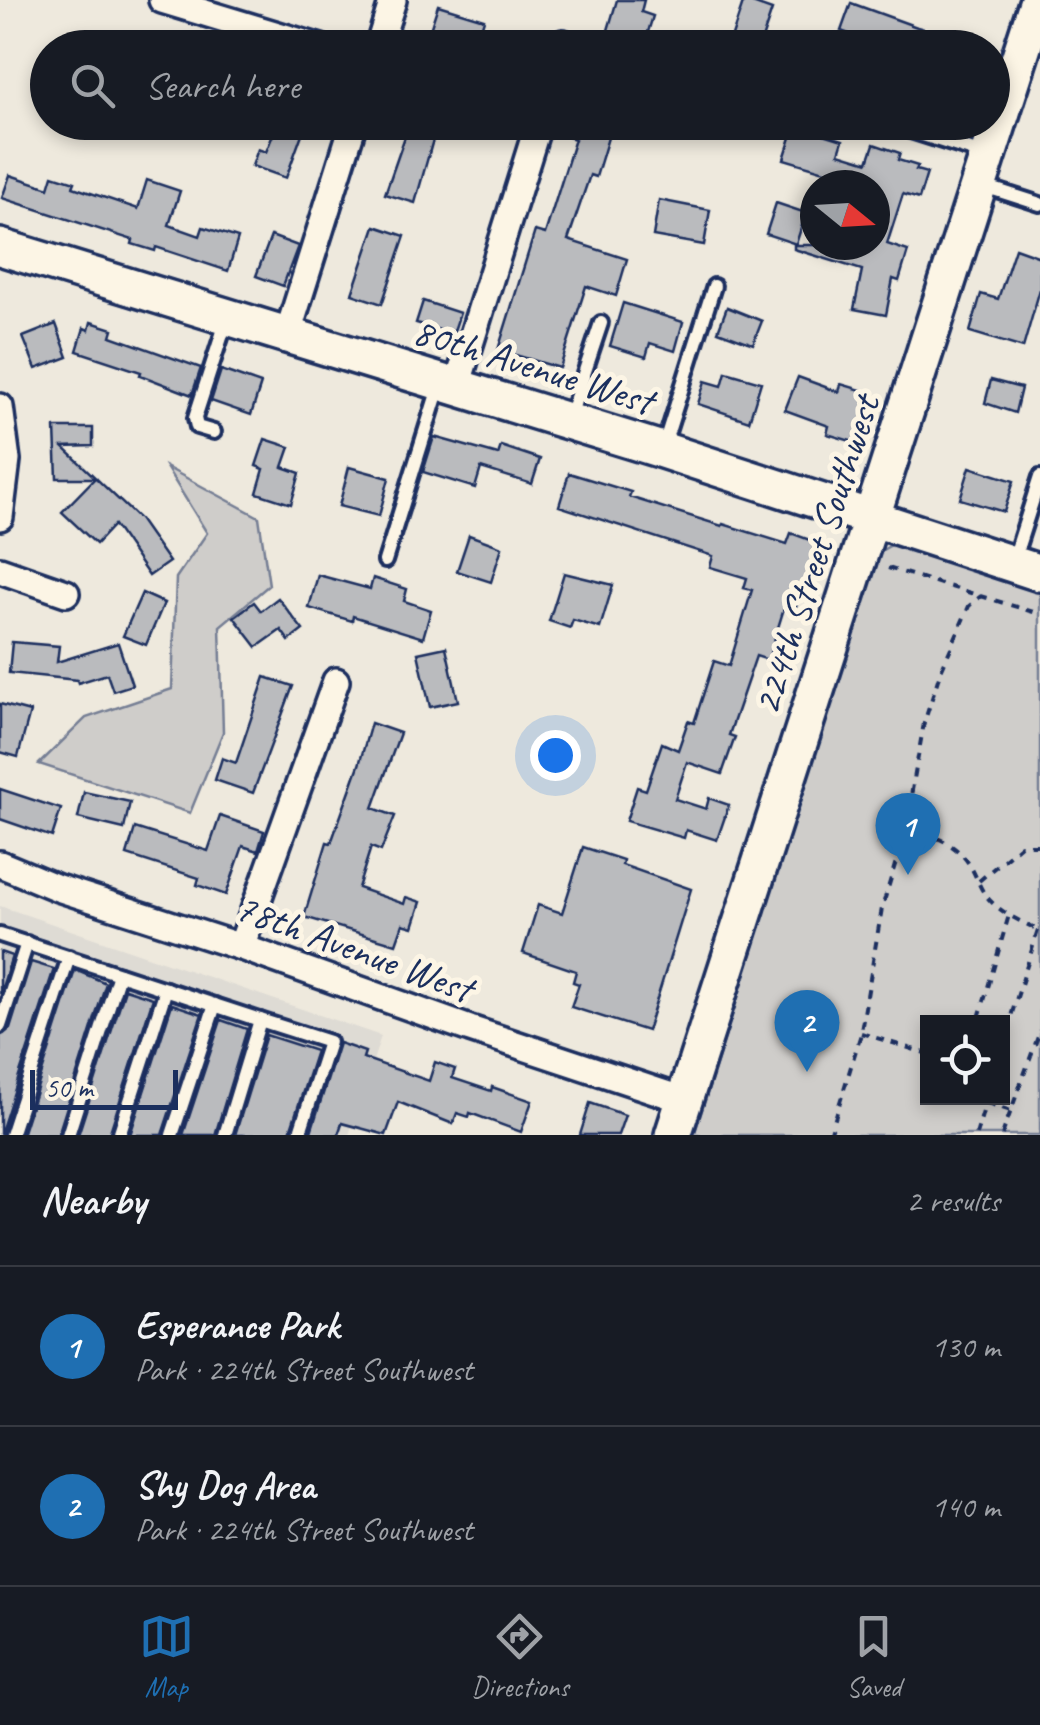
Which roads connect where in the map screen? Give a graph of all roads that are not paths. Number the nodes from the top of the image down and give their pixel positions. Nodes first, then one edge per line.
1 (162, 0) edge
2 (393, 0) edge
3 (1038, 0) edge
4 (261, 30) edge
5 (384, 30) edge
6 (1010, 83) edge
7 (348, 140) edge
8 (532, 140) edge
9 (962, 140) edge
10 (989, 146) edge
11 (1040, 204) edge
12 (0, 247) edge
13 (714, 286) dead end
14 (228, 317) junction
15 (601, 323) dead end
16 (288, 336) junction
17 (449, 384) junction
18 (0, 407) edge
19 (568, 421) junction
20 (214, 432) dead end
21 (662, 450) junction
22 (1040, 477) edge
23 (0, 517) edge
24 (872, 519) junction
25 (384, 561) dead end
26 (1026, 569) edge
27 (0, 570) edge
28 (66, 593) dead end
29 (336, 682) dead end
30 (0, 864) edge
31 (0, 934) edge
32 (27, 944) junction
33 (241, 946) junction
34 (68, 957) junction
35 (119, 974) junction
36 (166, 989) junction
37 (215, 1005) junction
38 (260, 1020) junction
39 (0, 1026) edge
40 (684, 1100) junction
41 (11, 1135) edge
42 (68, 1135) edge
43 (119, 1135) edge
44 (172, 1135) edge
45 (224, 1135) edge
46 (300, 1135) edge
47 (673, 1135) edge

1 - 4 street
2 - 5 street
3 - 6 street, 224th Street Southwest
7 - 16 street
8 - 17 street
9 - 10 lane
10 - 11 lane
10 - 24 street, 224th Street Southwest
12 - 14 street, 80th Avenue West
13 - 21 lane
14 - 16 street, 80th Avenue West
14 - 20 lane
15 - 19 lane
16 - 17 street, 80th Avenue West
17 - 19 street, 80th Avenue West
17 - 25 lane
18 - 23 street
19 - 21 street, 80th Avenue West
21 - 24 street, 80th Avenue West
22 - 26 lane
24 - 26 street, 80th Avenue West
24 - 40 street, 224th Street Southwest
27 - 28 street
29 - 33 street
30 - 33 street, 78th Avenue West
31 - 32 lane
32 - 34 lane
32 - 39 lane
33 - 40 street, 78th Avenue West
34 - 35 lane
34 - 41 lane
35 - 36 lane
35 - 42 lane
36 - 37 lane
36 - 43 lane
37 - 38 lane
37 - 44 lane
38 - 45 lane
38 - 46 lane
40 - 47 street, 224th Street Southwest

